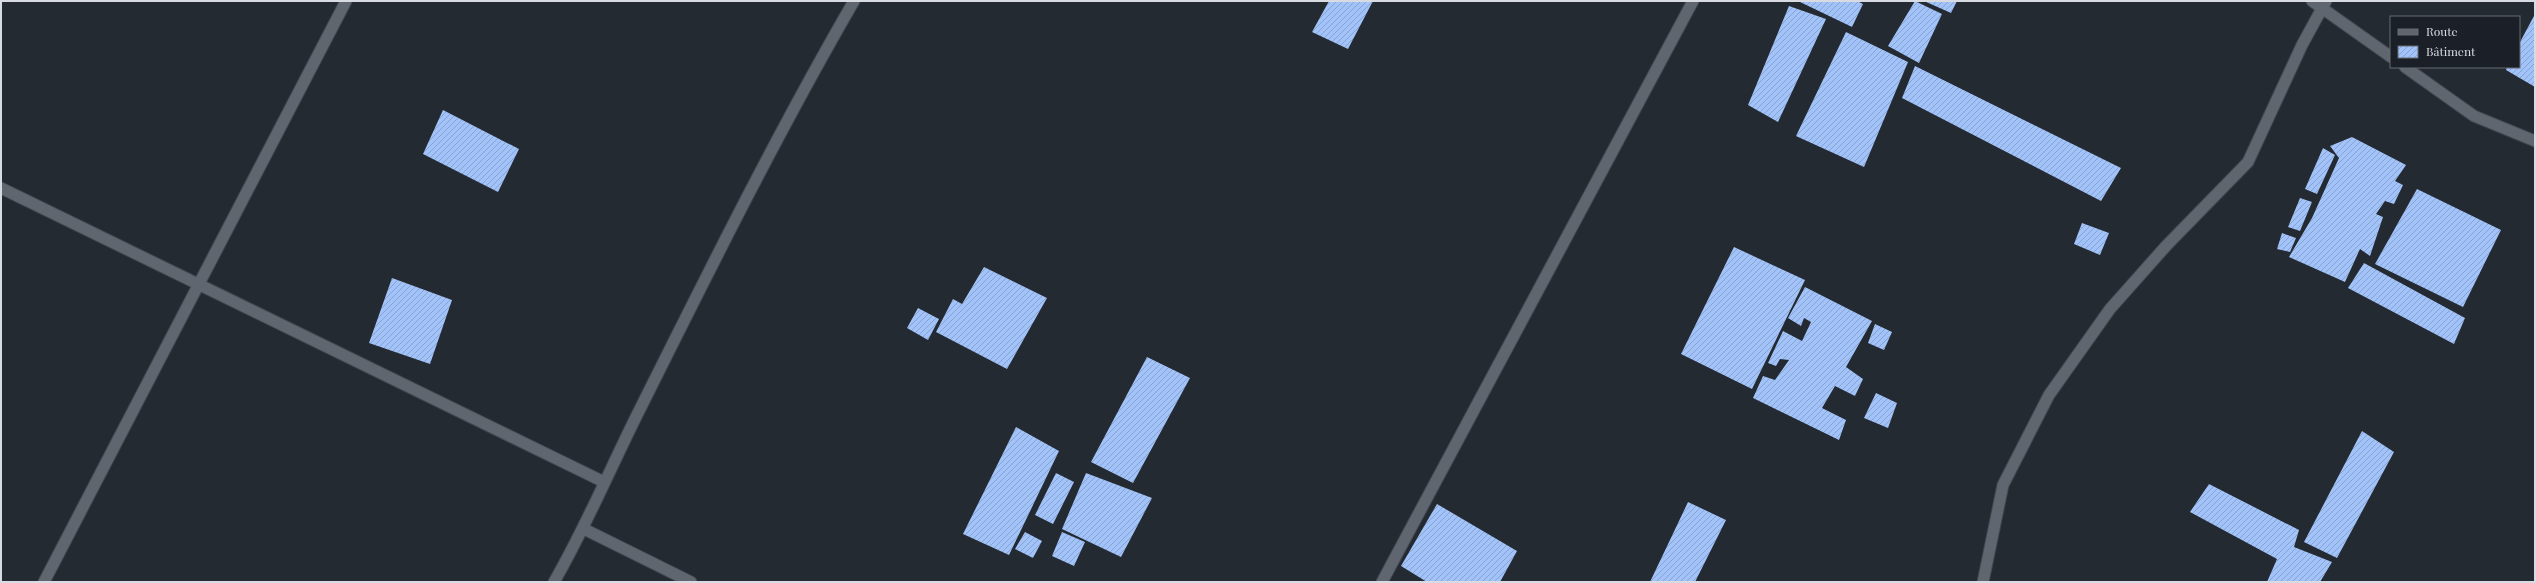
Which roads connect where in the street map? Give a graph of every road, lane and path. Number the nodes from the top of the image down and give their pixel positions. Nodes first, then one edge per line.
1 (346, 1) edge
2 (854, 1) edge
3 (1693, 1) edge
4 (2312, 1) edge
5 (2325, 5) edge
6 (2390, 56) edge
7 (2406, 68) edge
8 (2535, 141) edge
9 (1, 188) edge
10 (199, 285) junction
11 (604, 482) junction
12 (584, 529) junction
13 (44, 582) edge
14 (554, 582) edge
15 (691, 582) edge
16 (1382, 582) edge
17 (1983, 582) edge

1 - 10 street
2 - 11 street
3 - 16 street
4 - 5 street
5 - 6 street
5 - 17 street
7 - 8 street
9 - 10 street
10 - 11 street
10 - 13 street
11 - 12 street
12 - 14 street
12 - 15 street

